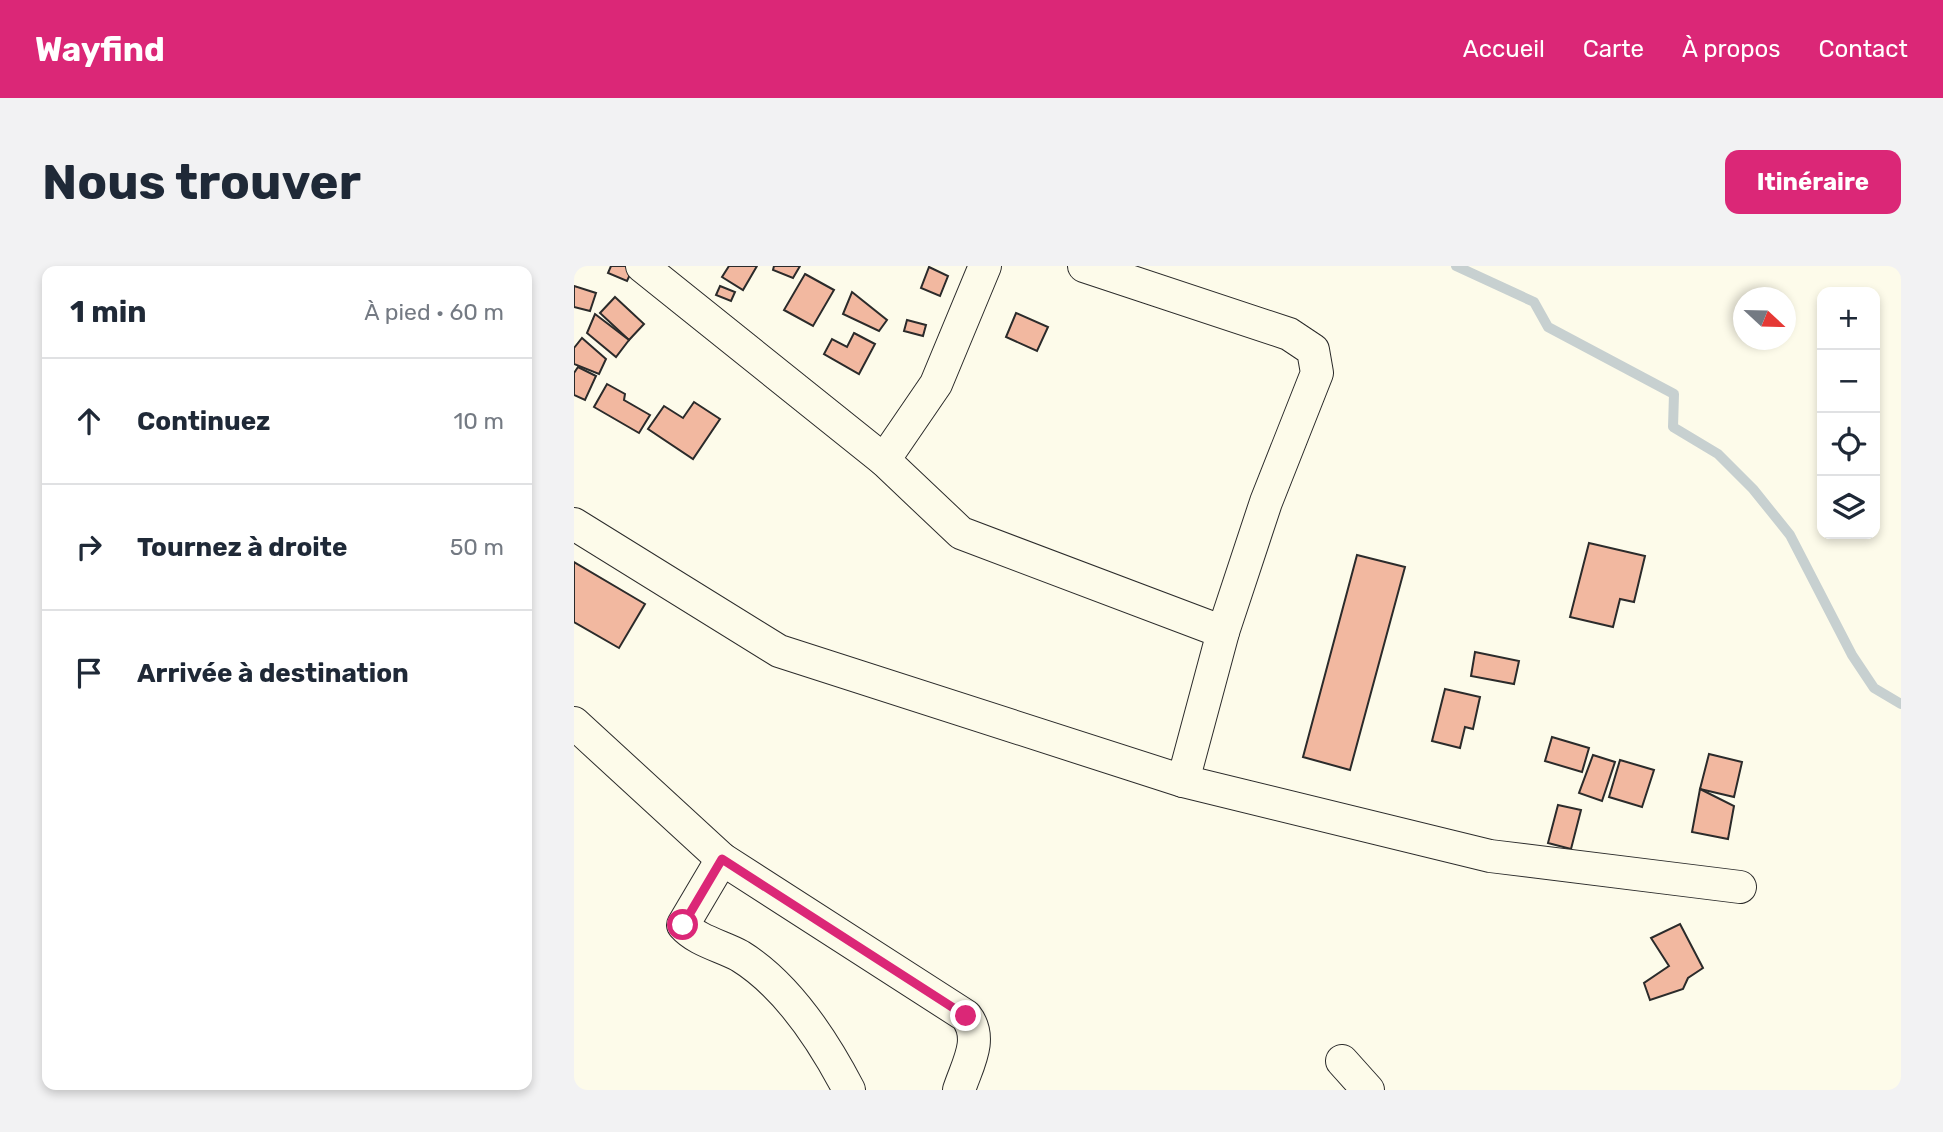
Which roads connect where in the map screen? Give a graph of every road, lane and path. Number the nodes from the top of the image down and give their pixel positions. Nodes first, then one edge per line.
1 (642, 266) edge
2 (985, 266) edge
3 (1084, 266) edge
4 (884, 460) junction
5 (574, 524) edge
6 (1223, 632) junction
7 (574, 723) edge
8 (1183, 781) junction
9 (722, 859) junction
10 (1740, 887) dead end
11 (1342, 1061) dead end
12 (849, 1090) edge
13 (959, 1090) edge
14 (1368, 1090) edge

1 - 4 street
2 - 4 street
3 - 6 street
4 - 6 street
5 - 8 street
6 - 8 street
7 - 9 street
8 - 10 street
9 - 12 street
9 - 13 street
11 - 14 street

